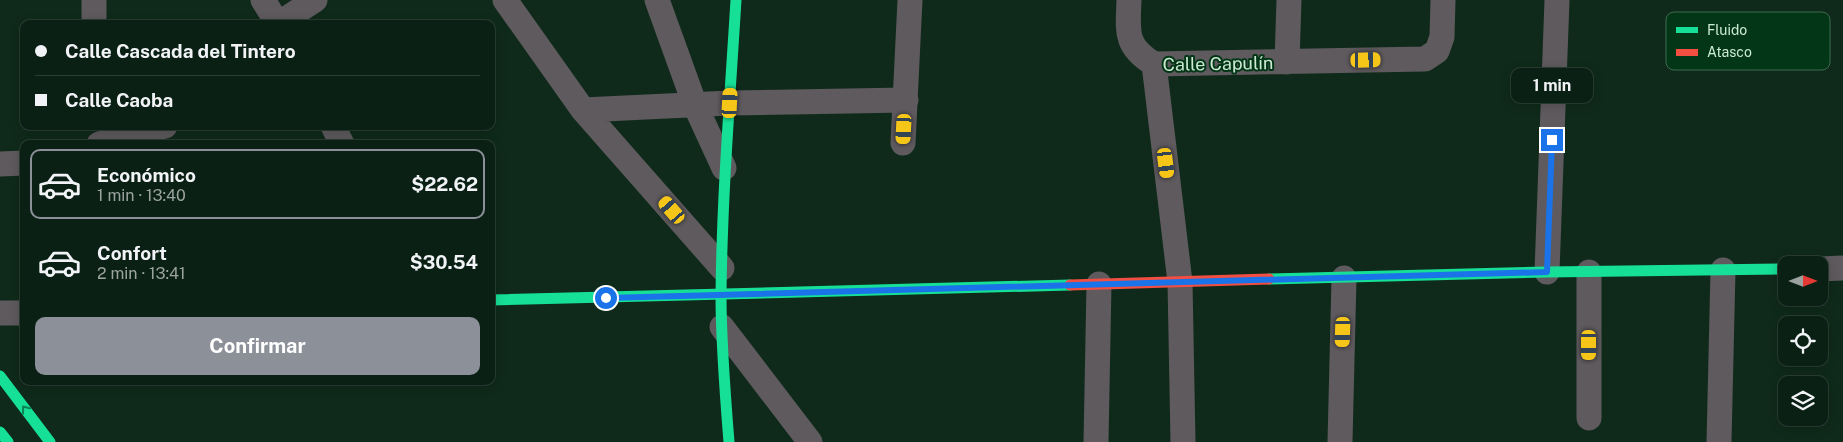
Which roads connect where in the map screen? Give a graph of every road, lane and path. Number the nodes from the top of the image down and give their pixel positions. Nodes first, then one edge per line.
1 (94, 0) edge
2 (263, 0) edge
3 (315, 0) edge
4 (505, 0) edge
5 (657, 0) edge
6 (736, 0) edge
7 (910, 0) edge
8 (1129, 0) edge
9 (1289, 0) edge
10 (1443, 0) edge
11 (1557, 0) edge
12 (94, 20) edge
13 (276, 20) edge
14 (284, 20) edge
15 (1288, 62) junction
16 (1154, 64) junction
17 (906, 100) junction
18 (730, 103) junction
19 (695, 105) junction
20 (584, 110) junction
21 (150, 130) edge
22 (113, 140) edge
23 (903, 143) dead end
24 (0, 164) edge
25 (20, 164) edge
26 (724, 168) junction
27 (722, 268) junction
28 (1843, 268) edge
29 (1778, 269) edge
30 (1828, 269) edge
31 (1723, 270) junction
32 (1547, 272) junction
33 (1589, 272) junction
34 (1344, 278) junction
35 (1180, 282) junction
36 (1099, 284) junction
37 (721, 295) junction
38 (495, 300) edge
39 (20, 313) edge
40 (0, 314) edge
41 (722, 327) junction
42 (0, 376) edge
43 (1589, 418) dead end
44 (0, 432) edge
45 (8, 442) edge
46 (50, 442) edge
47 (730, 442) edge
48 (810, 442) edge
49 (1096, 442) edge
50 (1183, 442) edge
51 (1340, 442) edge
52 (1719, 442) edge

1 - 12 street
2 - 13 street
3 - 14 street
4 - 20 street
5 - 19 street
6 - 18 main road
7 - 17 street
8 - 16 street
9 - 15 street, Calle Capulín
10 - 15 street
11 - 32 street
15 - 16 street, Calle Capulín
16 - 35 street, Calle Capulín
17 - 18 street
17 - 23 street
18 - 19 street
18 - 26 main road
19 - 20 street
19 - 26 street
20 - 27 street
21 - 22 street
24 - 25 street
26 - 27 main road
27 - 37 main road
28 - 30 street
29 - 31 main road
31 - 33 main road
31 - 52 street
32 - 33 main road
32 - 34 main road
33 - 43 street
34 - 35 main road
34 - 51 street
35 - 36 main road
35 - 50 street, Calle Capulín
36 - 37 main road
36 - 49 street
37 - 38 main road
37 - 41 main road
39 - 40 street
41 - 47 main road
41 - 48 street
46 -> 42 main road
44 - 45 main road

